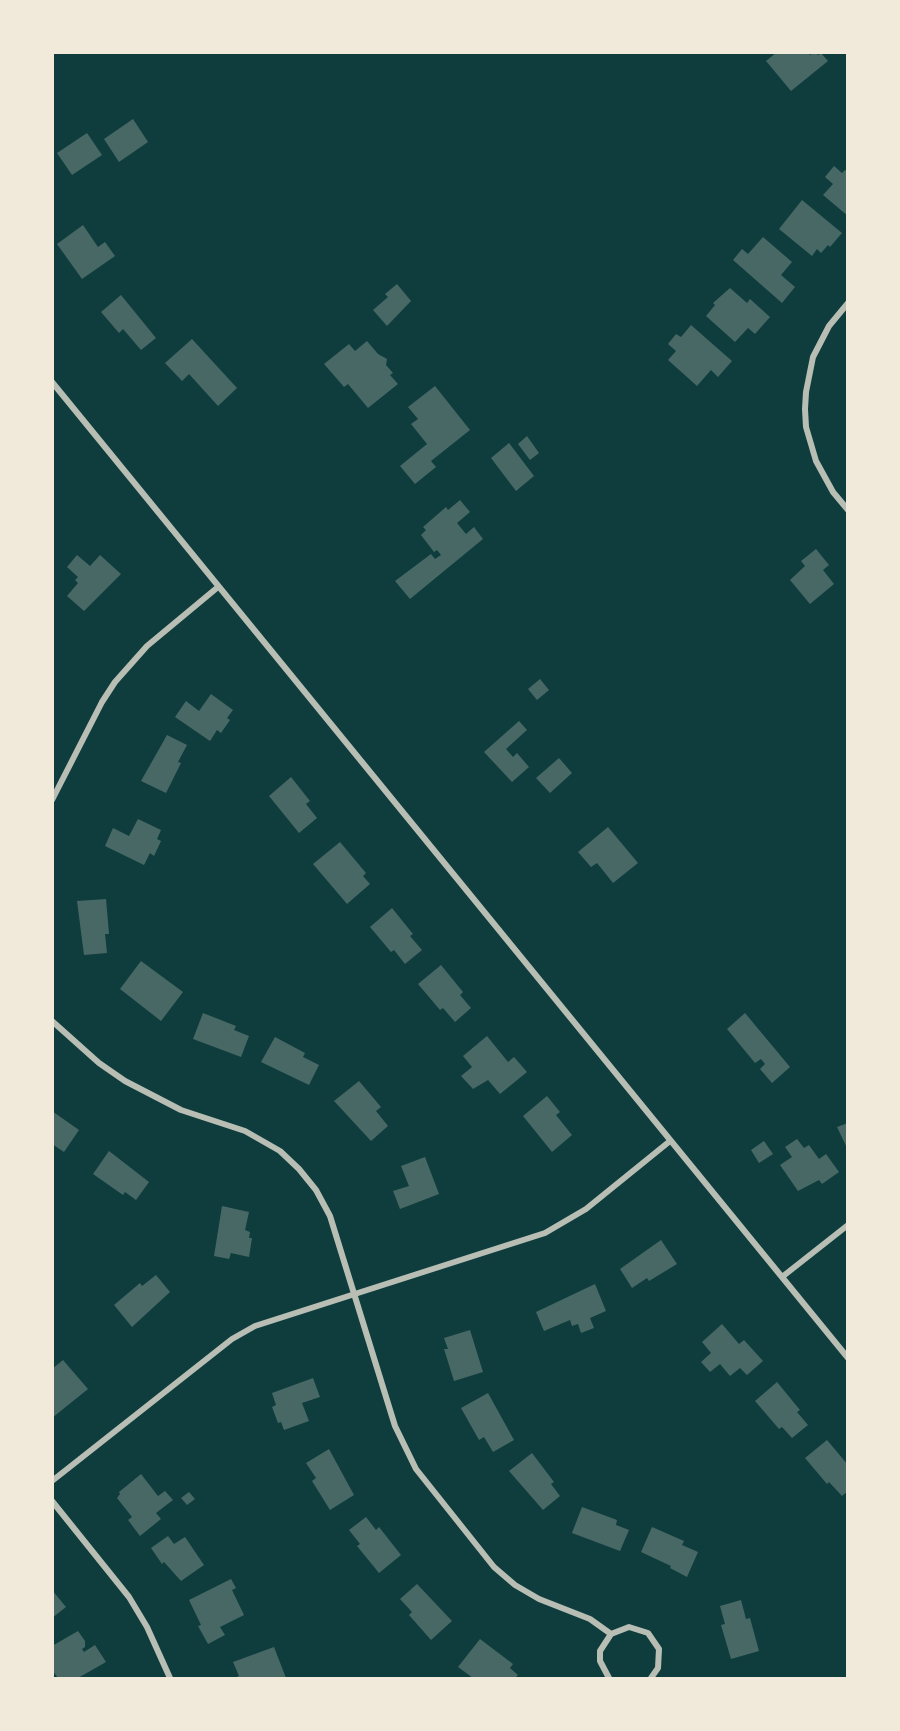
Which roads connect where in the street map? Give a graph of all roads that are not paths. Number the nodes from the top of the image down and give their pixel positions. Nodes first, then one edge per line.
1 (848, 303) edge
2 (52, 382) edge
3 (848, 510) edge
4 (218, 587) junction
5 (52, 800) edge
6 (52, 1021) edge
7 (670, 1141) junction
8 (848, 1225) edge
9 (782, 1277) junction
10 (355, 1294) junction
11 (848, 1358) edge
12 (52, 1481) edge
13 (52, 1501) edge
14 (610, 1634) junction
15 (170, 1678) edge
16 (609, 1678) edge
17 (651, 1678) edge

1 - 3 street
2 - 4 street
4 - 5 street
4 - 7 street
6 - 10 street
7 - 9 street
7 - 10 street
8 - 9 street
9 - 11 street
10 - 12 street
10 - 14 street
13 - 15 street
14 - 16 street
14 - 17 street

